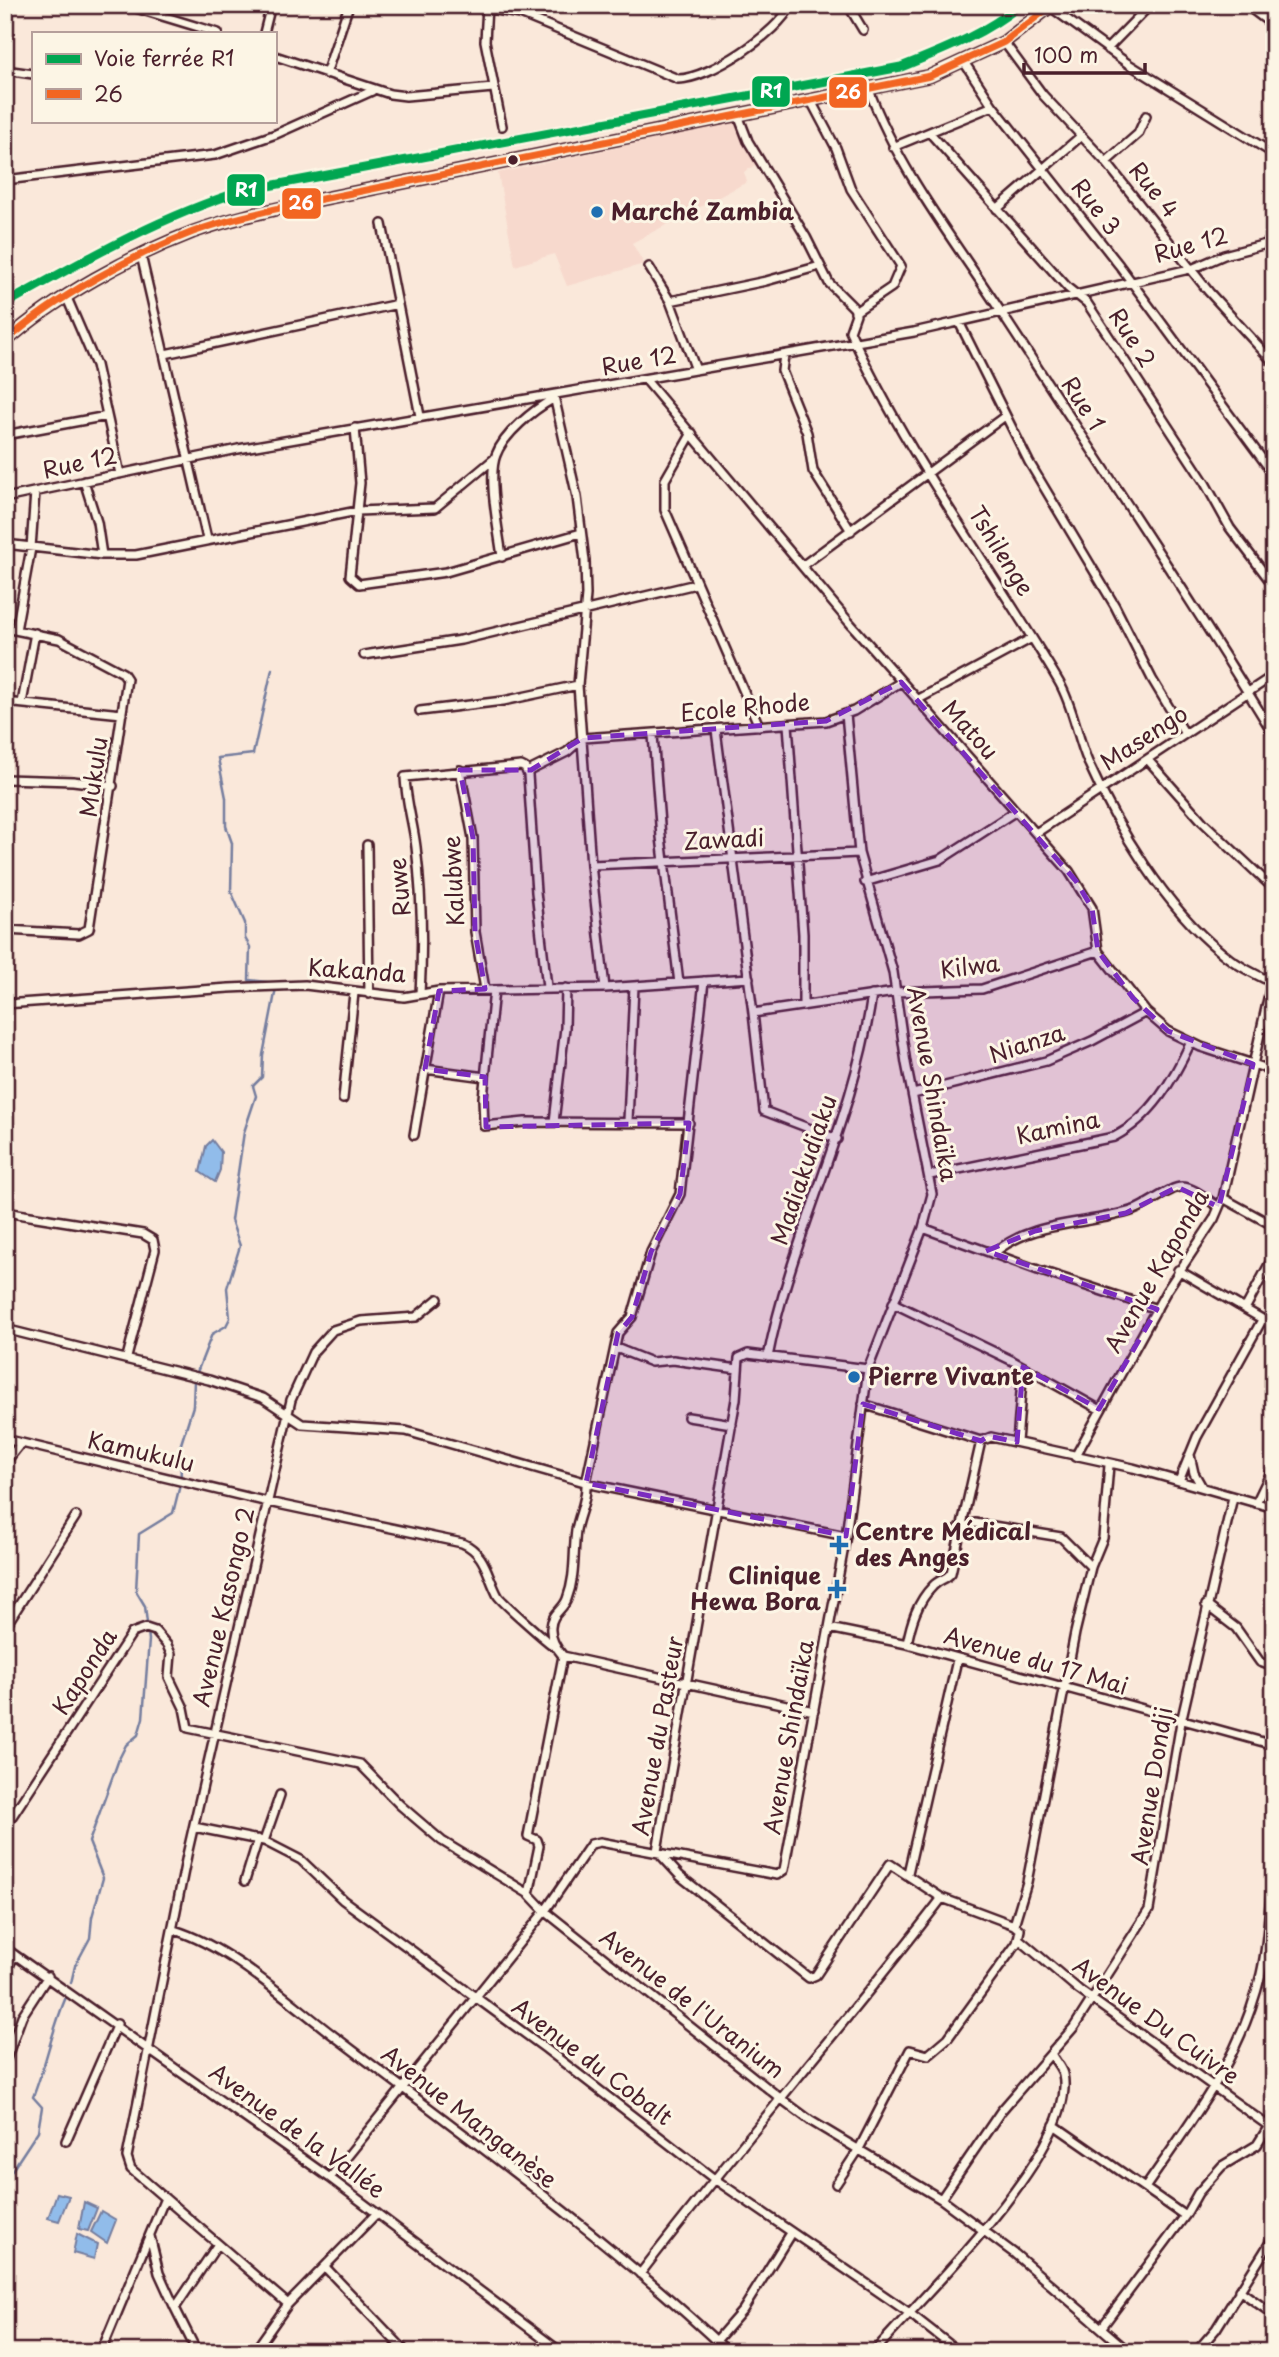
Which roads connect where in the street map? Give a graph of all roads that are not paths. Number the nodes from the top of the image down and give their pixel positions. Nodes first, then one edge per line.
1 (8, 5) edge
2 (126, 5) edge
3 (271, 5) edge
4 (349, 5) edge
5 (464, 5) edge
6 (529, 5) edge
7 (791, 5) edge
8 (848, 5) edge
9 (1150, 5) edge
10 (1246, 5) edge
11 (487, 6) edge
12 (1050, 6) edge
13 (520, 14) junction
14 (5, 19) edge
15 (1274, 26) edge
16 (863, 30) dead end
17 (214, 32) edge
18 (264, 32) edge
19 (1004, 43) junction
20 (1107, 49) junction
21 (276, 56) edge
22 (964, 62) junction
23 (5, 70) edge
24 (32, 74) edge
25 (326, 74) junction
26 (493, 89) junction
27 (869, 90) junction
28 (372, 91) junction
29 (811, 101) junction
30 (993, 106) junction
31 (738, 115) junction
32 (1146, 116) dead end
33 (502, 126) dead end
34 (930, 133) junction
35 (1081, 136) junction
36 (892, 147) junction
37 (1274, 155) edge
38 (1106, 162) junction
39 (1042, 168) junction
40 (5, 180) edge
41 (997, 209) junction
42 (382, 223) dead end
43 (1274, 242) edge
44 (141, 255) junction
45 (820, 266) junction
46 (649, 267) dead end
47 (1192, 268) junction
48 (1131, 281) junction
49 (1077, 295) junction
50 (67, 298) junction
51 (670, 301) junction
52 (398, 304) junction
53 (855, 312) junction
54 (1001, 312) junction
55 (959, 321) junction
56 (5, 342) edge
57 (856, 343) junction
58 (165, 354) junction
59 (784, 355) junction
60 (1274, 363) edge
61 (696, 370) junction
62 (645, 379) junction
63 (553, 398) junction
64 (107, 416) junction
65 (420, 416) junction
66 (1004, 416) junction
67 (355, 428) junction
68 (692, 433) junction
69 (5, 435) edge
70 (190, 459) junction
71 (494, 459) junction
72 (928, 473) junction
73 (120, 474) junction
74 (1274, 475) edge
75 (84, 481) junction
76 (35, 492) junction
77 (5, 498) edge
78 (357, 511) junction
79 (851, 531) junction
80 (580, 533) junction
81 (207, 539) junction
82 (5, 544) edge
83 (31, 548) junction
84 (102, 555) junction
85 (502, 558) junction
86 (802, 566) junction
87 (696, 584) junction
88 (1274, 586) edge
89 (585, 609) junction
90 (5, 628) edge
91 (16, 630) junction
92 (35, 633) junction
93 (1032, 638) junction
94 (364, 655) dead end
95 (1274, 675) edge
96 (901, 682) junction
97 (578, 685) junction
98 (1247, 693) junction
99 (917, 700) junction
100 (5, 702) edge
101 (22, 704) junction
102 (420, 710) dead end
103 (122, 714) junction
104 (846, 715) junction
105 (788, 724) junction
106 (759, 726) junction
107 (716, 730) junction
108 (1185, 734) junction
109 (653, 735) junction
110 (1274, 735) edge
111 (583, 738) junction
112 (1148, 760) junction
113 (460, 770) junction
114 (527, 772) junction
115 (5, 779) edge
116 (113, 786) junction
117 (1101, 789) junction
118 (1016, 811) junction
119 (1035, 833) junction
120 (367, 845) dead end
121 (859, 853) junction
122 (797, 856) junction
123 (733, 858) junction
124 (664, 862) junction
125 (591, 865) junction
126 (865, 882) junction
127 (1274, 889) edge
128 (5, 930) edge
129 (1098, 951) junction
130 (1274, 972) edge
131 (748, 978) junction
132 (704, 981) junction
133 (1271, 982) junction
134 (679, 983) junction
135 (634, 986) junction
136 (547, 987) junction
137 (566, 988) junction
138 (605, 988) junction
139 (485, 989) junction
140 (494, 990) junction
141 (439, 991) junction
142 (895, 992) junction
143 (354, 993) junction
144 (369, 994) junction
145 (421, 994) junction
146 (872, 995) junction
147 (5, 1004) edge
148 (803, 1006) junction
149 (1146, 1012) junction
150 (753, 1013) junction
151 (1191, 1042) junction
152 (1252, 1064) junction
153 (425, 1069) junction
154 (1274, 1071) edge
155 (485, 1077) junction
156 (913, 1094) junction
157 (343, 1099) dead end
158 (628, 1121) junction
159 (554, 1122) junction
160 (689, 1123) junction
161 (414, 1135) dead end
162 (837, 1139) junction
163 (930, 1175) junction
164 (1223, 1198) junction
165 (1219, 1207) junction
166 (5, 1212) edge
167 (1274, 1226) edge
168 (923, 1228) junction
169 (993, 1254) junction
170 (1274, 1255) edge
171 (1178, 1270) junction
172 (438, 1299) dead end
173 (893, 1303) junction
174 (1157, 1309) junction
175 (1245, 1309) junction
176 (1262, 1320) junction
177 (1274, 1326) edge
178 (5, 1329) edge
179 (616, 1348) junction
180 (127, 1357) junction
181 (768, 1357) junction
182 (1023, 1367) junction
183 (738, 1369) junction
184 (868, 1369) junction
185 (863, 1404) junction
186 (1099, 1409) junction
187 (286, 1414) junction
188 (688, 1417) dead end
189 (732, 1424) junction
190 (5, 1439) edge
191 (981, 1441) junction
192 (1017, 1442) junction
193 (21, 1443) junction
194 (1189, 1453) junction
195 (1075, 1457) junction
196 (5, 1463) edge
197 (1110, 1465) junction
198 (1274, 1466) edge
199 (1179, 1481) junction
200 (586, 1483) junction
201 (1202, 1486) junction
202 (1233, 1497) junction
203 (268, 1502) junction
204 (1256, 1503) junction
205 (1274, 1508) edge
206 (716, 1510) junction
207 (76, 1516) dead end
208 (959, 1528) junction
209 (846, 1536) junction
210 (1091, 1567) junction
211 (1206, 1605) junction
212 (5, 1627) edge
213 (828, 1628) junction
214 (907, 1644) junction
215 (555, 1647) junction
216 (563, 1656) junction
217 (957, 1660) junction
218 (1274, 1667) edge
219 (689, 1683) junction
220 (1066, 1688) junction
221 (814, 1711) junction
222 (1181, 1722) junction
223 (214, 1733) junction
224 (1274, 1745) edge
225 (280, 1795) dead end
226 (5, 1827) edge
227 (194, 1827) junction
228 (261, 1840) junction
229 (657, 1851) junction
230 (908, 1873) junction
231 (1274, 1873) edge
232 (245, 1881) dead end
233 (529, 1894) junction
234 (942, 1898) junction
235 (545, 1911) junction
236 (1014, 1925) junction
237 (174, 1930) junction
238 (1018, 1939) junction
239 (5, 1948) edge
240 (15, 1955) junction
241 (5, 1972) edge
242 (48, 1976) junction
243 (474, 1997) junction
244 (1092, 2000) junction
245 (117, 2024) junction
246 (148, 2046) junction
247 (1052, 2055) junction
248 (5, 2062) edge
249 (402, 2088) junction
250 (1215, 2089) junction
251 (780, 2098) junction
252 (1054, 2126) junction
253 (1272, 2128) edge
254 (66, 2141) dead end
255 (859, 2149) junction
256 (330, 2178) junction
257 (713, 2178) junction
258 (836, 2184) dead end
259 (1145, 2188) junction
260 (165, 2198) junction
261 (941, 2199) junction
262 (376, 2214) junction
263 (1185, 2216) junction
264 (984, 2231) junction
265 (791, 2233) junction
266 (150, 2235) junction
267 (1274, 2236) edge
268 (218, 2244) junction
269 (325, 2267) junction
270 (640, 2274) junction
271 (1239, 2290) junction
272 (288, 2304) junction
273 (175, 2308) junction
274 (908, 2312) junction
275 (1274, 2315) edge
276 (1102, 2327) junction
277 (716, 2341) junction
278 (102, 2352) edge
279 (197, 2352) edge
280 (254, 2352) edge
281 (406, 2352) edge
282 (561, 2352) edge
283 (728, 2352) edge
284 (874, 2352) edge
285 (959, 2352) edge
286 (1129, 2352) edge
287 (1196, 2352) edge

1 - 14 street
2 - 17 street
3 - 18 street
4 - 25 street
5 - 11 street
6 - 13 street
7 - 13 street
8 - 16 street
9 - 20 street
10 - 15 street
11 - 13 street
11 - 26 street
12 - 19 main road
12 - 20 street
19 - 22 main road
19 - 35 street, Rue 4
20 - 37 street
21 - 25 street
22 - 27 main road
22 - 30 street, Rue 3
23 - 24 street
25 - 28 street
26 - 28 street
26 - 33 street
27 - 29 main road
27 - 36 street, Rue 1
28 - 40 street
29 - 31 main road
29 - 53 street
30 - 34 street
30 - 39 street, Rue 3
31 - 44 main road
31 - 45 street
32 - 38 street
34 - 36 street
34 - 41 street, Rue 2
35 - 38 street, Rue 4
35 - 39 street
36 - 54 street, Rue 1
38 - 47 street, Rue 4
39 - 41 street
39 - 48 street, Rue 3
41 - 49 street, Rue 2
42 - 52 street
43 - 47 street, Rue 12
44 - 50 main road
44 - 58 street
45 - 51 street
45 - 53 street
46 - 51 street
47 - 48 street, Rue 12
47 - 60 street, Rue 4
48 - 49 street, Rue 12
48 - 74 street, Rue 3
49 - 54 street, Rue 12
49 - 88 street, Rue 2
50 - 56 main road
50 - 64 street
51 - 61 street
52 - 58 street
52 - 65 street
53 - 57 street, Tshilenge
54 - 55 street, Rue 12
54 - 98 street, Rue 1
55 - 57 street, Rue 12
55 - 66 street
57 - 59 street, Rue 12
57 - 72 street, Tshilenge
58 - 70 street
59 - 61 street, Rue 12
59 - 79 street
61 - 62 street, Rue 12
62 - 63 street, Rue 12
62 - 68 street, Matou
63 - 65 street, Rue 12
63 - 71 street
63 - 80 street
64 - 69 street
64 - 73 street
65 - 67 street, Rue 12
66 - 72 street
66 - 108 street
67 - 70 street, Rue 12
67 - 78 street
68 - 86 street, Matou
68 - 87 street
70 - 73 street, Rue 12
70 - 81 street
71 - 78 street
71 - 85 street
72 - 79 street
72 - 93 street, Tshilenge
73 - 75 street, Rue 12
75 - 76 street, Rue 12
75 - 84 street
76 - 77 street, Rue 12
76 - 83 street
78 - 81 street
78 - 85 street
79 - 86 street
80 - 85 street
80 - 89 street
81 - 84 street
82 - 83 street
83 - 84 street
83 - 91 street
86 - 96 street, Matou
87 - 89 street
87 - 106 street
89 - 94 street
89 - 97 street
90 - 91 street, Mukulu
91 - 92 street, Mukulu
92 - 101 street
92 - 103 street, Mukulu
93 - 99 street
93 - 117 street, Tshilenge
95 - 98 street, Masengo
96 - 99 street, Matou
96 - 104 street, Ecole Rhode
97 - 102 street
97 - 111 street
98 - 108 street, Masengo
98 - 110 street, Rue 1
99 - 118 street, Matou
100 - 101 street
101 - 103 street
103 - 116 street, Mukulu
104 - 105 street, Ecole Rhode
104 - 121 street, Avenue Shindaïka
105 - 106 street, Ecole Rhode
105 - 122 street
106 - 107 street, Ecole Rhode
107 - 109 street, Ecole Rhode
107 - 123 street
108 - 112 street, Masengo
109 - 111 street, Ecole Rhode
109 - 124 street
111 - 114 street
111 - 125 street
112 - 117 street, Masengo
112 - 127 street
113 - 114 street
113 - 139 street, Kalubwe
113 - 145 street, Ruwe
114 - 136 street
115 - 116 street
116 - 128 street, Mukulu
117 - 119 street, Masengo
117 - 133 street, Tshilenge
118 - 119 street, Matou
118 - 126 street
119 - 129 street, Matou
120 - 144 street
121 - 122 street, Zawadi
121 - 126 street, Avenue Shindaïka
122 - 123 street, Zawadi
122 - 148 street
123 - 124 street, Zawadi
123 - 131 street
124 - 125 street, Zawadi
124 - 134 street
125 - 138 street
126 - 142 street, Avenue Shindaïka
129 - 142 street, Kilwa
129 - 149 street, Matou
130 - 133 street, Avenue Kaponda
131 - 132 street, Kakanda
131 - 150 street
132 - 134 street, Kakanda
132 - 160 street
133 - 152 street, Avenue Kaponda
134 - 135 street, Kakanda
135 - 138 street, Kakanda
135 - 158 street
136 - 137 street, Kakanda
136 - 140 street, Kakanda
137 - 138 street, Kakanda
137 - 159 street
139 - 140 street, Kakanda
139 - 141 street, Kakanda
140 - 155 street
141 - 145 street, Kakanda
141 - 153 street
142 - 146 street, Kilwa
142 - 156 street, Avenue Shindaïka
143 - 144 street, Kakanda
143 - 147 street, Kakanda
143 - 157 street
144 - 145 street, Kakanda
146 - 148 street, Kilwa
146 - 162 street, Madiakudiaku
148 - 150 street, Kilwa
149 - 151 street, Matou
149 - 156 street, Nianza
150 - 162 street
151 - 152 street, Matou
151 - 163 street, Kamina
152 - 154 street, Matou
152 - 164 street, Avenue Kaponda
153 - 155 street
153 - 161 street
155 - 159 street
156 - 163 street, Avenue Shindaïka
158 - 159 street
158 - 160 street
160 - 179 street
162 - 181 street, Madiakudiaku
163 - 168 street, Avenue Shindaïka
164 - 165 street, Avenue Kaponda
164 - 167 street
165 - 169 street
165 - 171 street, Avenue Kaponda
166 - 180 street
168 - 169 street
168 - 173 street, Avenue Shindaïka
169 - 174 street
170 - 175 street
171 - 174 street, Avenue Kaponda
171 - 175 street
172 - 187 street, Avenue Kasongo 2
173 - 182 street
173 - 184 street, Avenue Shindaïka
174 - 186 street, Avenue Kaponda
175 - 176 street
176 - 177 street
176 - 194 street
178 - 180 street
179 - 183 street
179 - 200 street
180 - 187 street
181 - 183 street
181 - 184 street
182 - 186 street
182 - 192 street
183 - 189 street, Avenue du Pasteur
184 - 185 street, Avenue Shindaïka
185 - 191 street
185 - 209 street, Avenue Shindaïka
186 - 195 street, Avenue Kaponda
187 - 200 street
187 - 203 street, Avenue Kasongo 2
188 - 189 street
189 - 206 street, Avenue du Pasteur
190 - 193 street, Kamukulu
191 - 192 street
191 - 208 street
192 - 195 street
193 - 196 street
193 - 203 street, Kamukulu
194 - 199 street
194 - 201 street
195 - 197 street
197 - 199 street
197 - 210 street
198 - 204 street
199 - 201 street
200 - 206 street
200 - 215 street
201 - 202 street
202 - 204 street
202 - 211 street, Avenue Dondji
203 - 215 street, Kamukulu
203 - 223 street, Avenue Kasongo 2
204 - 205 street
206 - 209 street
206 - 219 street, Avenue du Pasteur
207 - 212 street
208 - 210 street
208 - 214 street
209 - 213 street, Avenue Shindaïka
210 - 220 street
211 - 218 street
211 - 222 street, Avenue Dondji
213 - 214 street, Avenue du 17 Mai
213 - 221 street, Avenue Shindaïka
214 - 217 street, Avenue du 17 Mai
215 - 216 street, Kamukulu
216 - 219 street
216 - 233 street
217 - 220 street, Avenue du 17 Mai
217 - 230 street
219 - 221 street
219 - 229 street, Avenue du Pasteur
220 - 222 street, Avenue du 17 Mai
220 - 236 street
221 - 229 street, Avenue Shindaïka
222 - 224 street, Avenue du 17 Mai
222 - 244 street, Avenue Dondji
223 - 226 street, Kaponda
223 - 227 street, Avenue Kasongo 2
223 - 233 street, Avenue de l'Uranium
225 - 228 street
227 - 228 street, Avenue du Cobalt
227 - 237 street, Avenue Kasongo 2
228 - 232 street
228 - 243 street, Avenue du Cobalt
229 - 230 street, Avenue du Pasteur
229 - 235 street
230 - 234 street
231 - 250 street
233 - 235 street, Avenue de l'Uranium
234 - 236 street
234 - 251 street
235 - 243 street
235 - 251 street, Avenue de l'Uranium
236 - 238 street
237 - 246 street, Avenue Kasongo 2
237 - 249 street, Avenue Manganèse
238 - 244 street, Avenue Du Cuivre
238 - 255 street
239 - 240 street, Avenue de la Vallée
240 - 241 street
240 - 242 street, Avenue de la Vallée
242 - 245 street, Avenue de la Vallée
242 - 248 street
243 - 249 street
243 - 257 street, Avenue du Cobalt
244 - 247 street, Avenue Dondji
244 - 250 street, Avenue Du Cuivre
245 - 246 street, Avenue de la Vallée
245 - 254 street
246 - 256 street, Avenue de la Vallée
246 - 260 street, Avenue Kasongo 2
247 - 252 street
247 - 261 street, Avenue Dondji
249 - 256 street
249 - 270 street, Avenue Manganèse
250 - 253 street, Avenue Du Cuivre
250 - 259 street
251 - 255 street, Avenue de l'Uranium
251 - 257 street
252 - 259 street
252 - 264 street
253 - 263 street
255 - 258 street
255 - 261 street, Avenue de l'Uranium
256 - 262 street, Avenue de la Vallée
257 - 265 street, Avenue du Cobalt
257 - 270 street
259 - 263 street
260 - 266 street
260 - 268 street, Avenue Kasongo 2
261 - 264 street, Avenue de l'Uranium
262 - 269 street
262 - 282 street, Avenue de la Vallée
263 - 276 street
264 - 274 street
264 - 276 street, Avenue de l'Uranium
265 - 274 street, Avenue du Cobalt
265 - 277 street
266 - 273 street
266 - 278 street
267 - 271 street
268 - 272 street, Avenue Kasongo 2
268 - 273 street
269 - 272 street
269 - 281 street
270 - 277 street, Avenue Manganèse
271 - 275 street
271 - 287 street
272 - 280 street
273 - 279 street
274 - 284 street
274 - 285 street, Avenue du Cobalt
276 - 286 street, Avenue de l'Uranium
277 - 283 street, Avenue Manganèse

